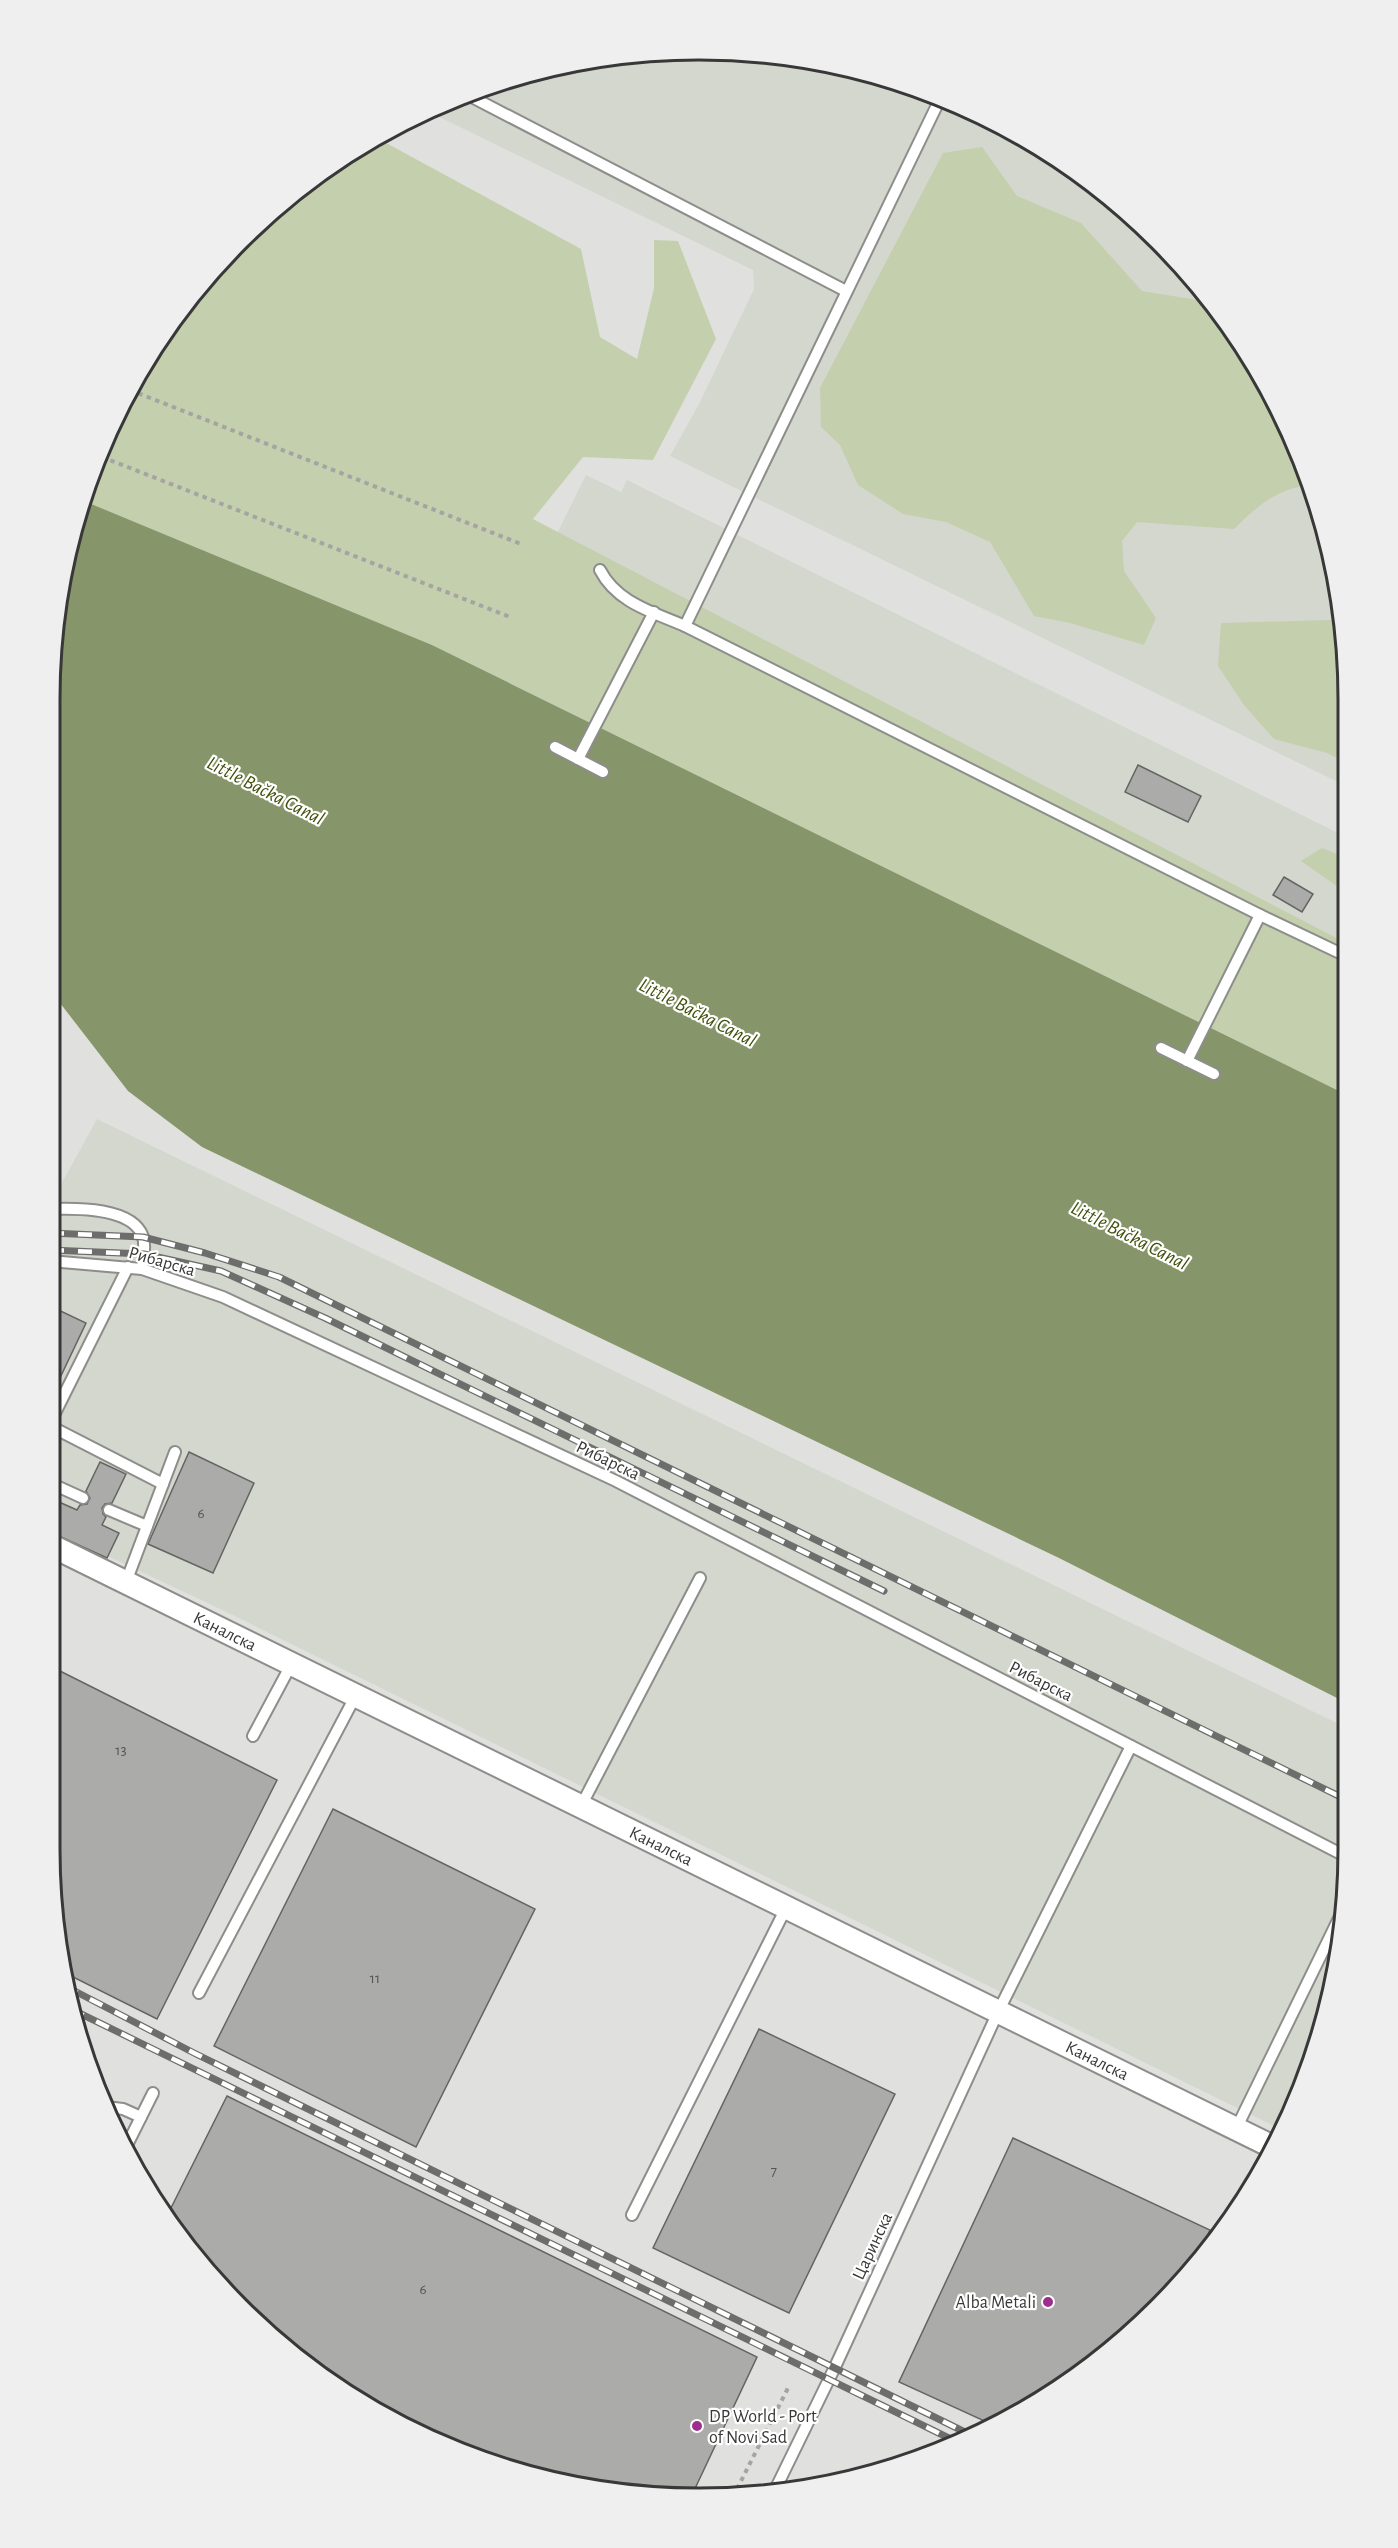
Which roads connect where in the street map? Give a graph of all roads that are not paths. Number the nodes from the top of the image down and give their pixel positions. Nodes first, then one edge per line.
1 (478, 100) edge
2 (936, 106) edge
3 (846, 291) junction
4 (600, 570) dead end
5 (654, 612) junction
6 (685, 626) junction
7 (555, 747) dead end
8 (578, 759) junction
9 (603, 772) dead end
10 (1260, 915) junction
11 (1338, 952) edge
12 (1161, 1048) dead end
13 (1187, 1061) junction
14 (1214, 1074) dead end
15 (60, 1209) edge
16 (60, 1263) edge
17 (128, 1267) junction
18 (142, 1269) junction
19 (60, 1405) edge
20 (60, 1430) edge
21 (175, 1452) dead end
22 (163, 1484) junction
23 (60, 1488) edge
24 (83, 1498) dead end
25 (109, 1510) dead end
26 (147, 1526) junction
27 (60, 1550) edge
28 (700, 1578) dead end
29 (126, 1582) junction
30 (292, 1663) junction
31 (356, 1695) junction
32 (253, 1736) dead end
33 (1131, 1746) junction
34 (581, 1806) junction
35 (1338, 1852) edge
36 (786, 1908) junction
37 (1333, 1930) edge
38 (199, 1993) dead end
39 (998, 2012) junction
40 (153, 2093) dead end
41 (115, 2108) edge
42 (141, 2117) junction
43 (1236, 2129) junction
44 (130, 2139) edge
45 (1266, 2143) edge
46 (632, 2215) dead end
47 (778, 2483) edge

1 - 3 lane
2 - 3 lane
3 - 6 lane
4 - 5 lane
5 - 6 lane
5 - 8 lane
6 - 10 lane
7 - 8 lane
8 - 9 lane
10 - 11 lane
10 - 13 lane
12 - 13 lane
13 - 14 lane
15 - 18 lane
16 - 17 lane, Рибарска
17 - 18 lane, Рибарска
17 - 19 lane
18 - 33 lane, Рибарска
20 - 22 lane
21 - 22 lane
22 - 26 lane
23 - 24 lane
25 - 26 lane
26 - 29 lane
27 - 29 street, Каналска
28 - 34 lane
29 - 30 street, Каналска
30 - 31 street, Каналска
30 - 32 lane
31 - 34 street, Каналска
31 - 38 lane
33 - 35 lane, Рибарска
33 - 39 lane, Царинска
34 - 36 street, Каналска
36 - 39 street, Каналска
36 - 46 lane
37 - 43 lane
39 - 43 street, Каналска
39 - 47 lane, Царинска
40 - 42 lane
41 - 42 lane
42 - 44 lane
43 - 45 street, Каналска

